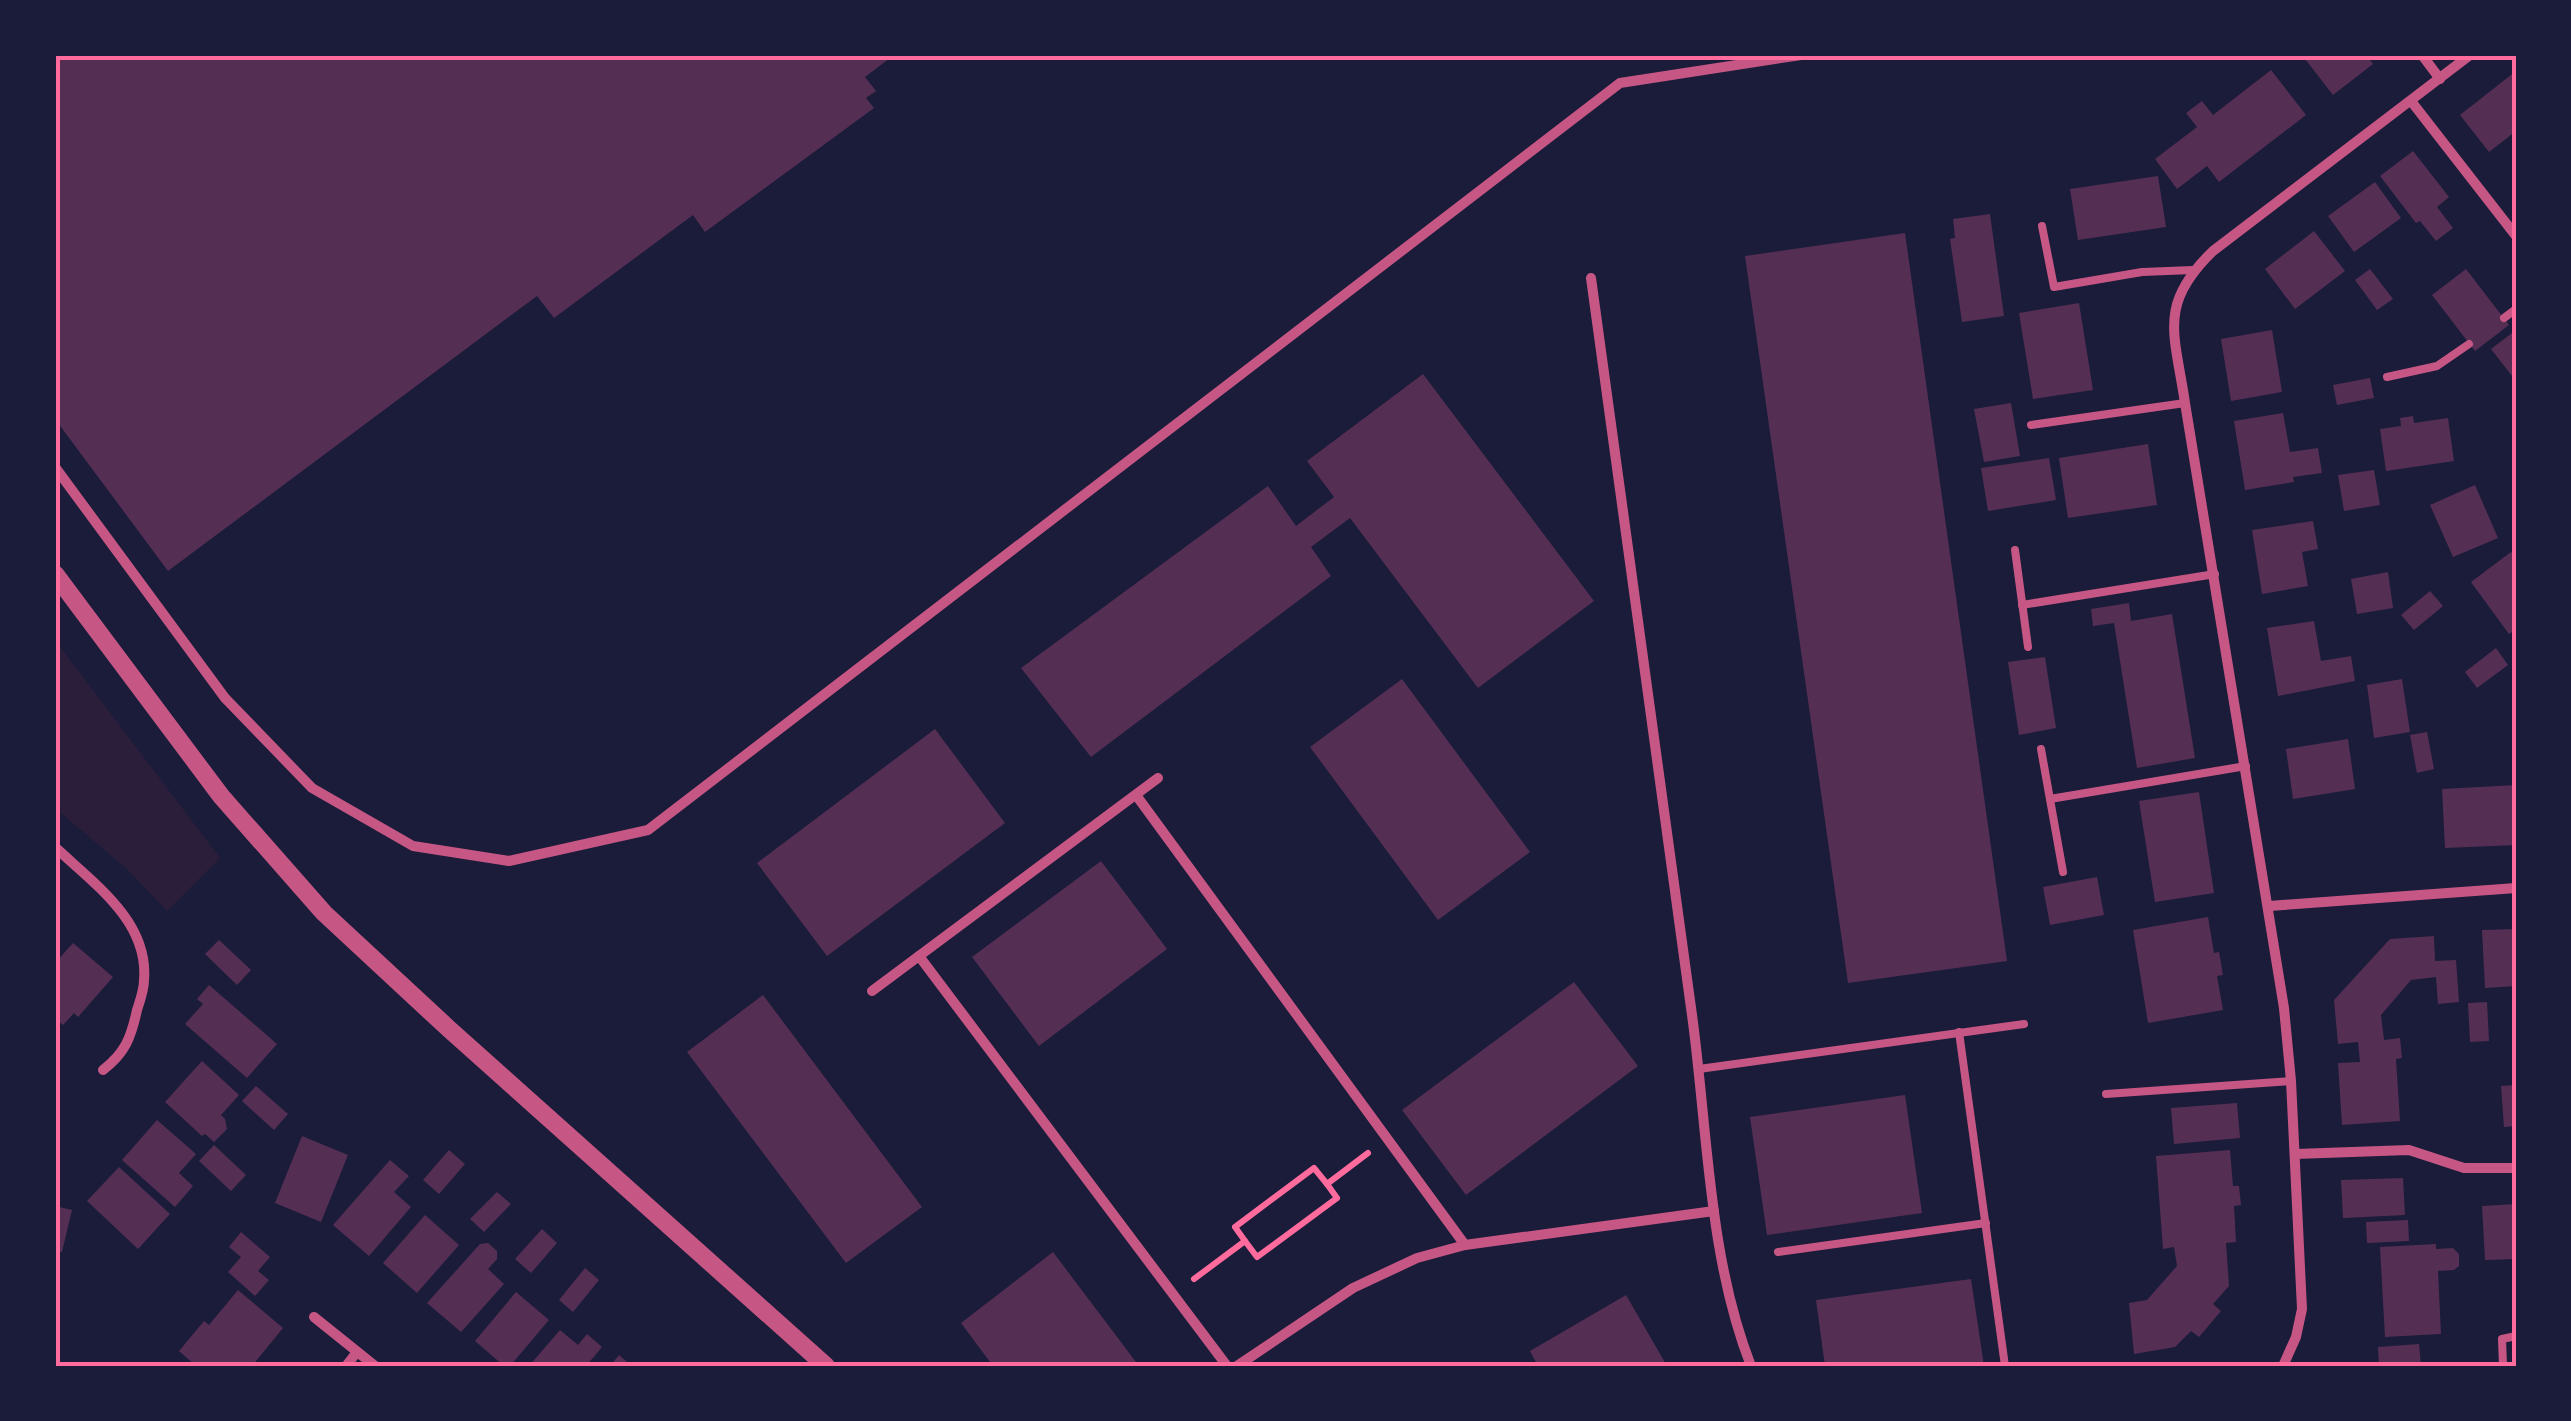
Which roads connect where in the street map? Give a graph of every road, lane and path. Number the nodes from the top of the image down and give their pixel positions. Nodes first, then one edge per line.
1 (1801, 55) edge
2 (2422, 55) edge
3 (2470, 55) edge
4 (2440, 79) junction
5 (2411, 101) junction
6 (2042, 226) dead end
7 (2516, 236) edge
8 (2194, 270) junction
9 (1591, 278) dead end
10 (2516, 309) edge
11 (2504, 318) dead end
12 (2468, 344) dead end
13 (2387, 376) dead end
14 (2186, 403) junction
15 (2031, 425) dead end
16 (55, 466) edge
17 (2015, 550) dead end
18 (55, 574) edge
19 (2215, 574) junction
20 (2022, 605) junction
21 (2028, 646) dead end
22 (2042, 750) dead end
23 (2246, 766) junction
24 (1158, 778) dead end
25 (1136, 794) junction
26 (2050, 799) junction
27 (55, 848) edge
28 (2063, 872) dead end
29 (2516, 888) edge
30 (2269, 906) junction
31 (919, 956) junction
32 (872, 991) dead end
33 (2024, 1024) dead end
34 (1959, 1032) junction
35 (1699, 1069) junction
36 (103, 1070) dead end
37 (2290, 1081) junction
38 (2106, 1094) dead end
39 (1388, 1139) junction
40 (2295, 1154) junction
41 (2516, 1168) edge
42 (1327, 1184) junction
43 (1714, 1211) junction
44 (1986, 1224) junction
45 (1245, 1242) junction
46 (1466, 1245) junction
47 (1778, 1252) dead end
48 (1173, 1295) junction
49 (314, 1317) dead end
50 (2516, 1336) edge
51 (357, 1352) junction
52 (346, 1366) edge
53 (375, 1366) edge
54 (826, 1366) edge
55 (1227, 1366) edge
56 (1237, 1366) edge
57 (1751, 1366) edge
58 (2005, 1366) edge
59 (2283, 1366) edge
60 (2503, 1366) edge

1 - 16 street
2 - 4 street
3 - 4 street
4 - 5 street
5 - 7 street
5 - 8 street
6 - 8 lane
8 - 14 street
9 - 35 street
10 - 11 lane
12 - 13 lane
14 - 15 lane
14 - 19 street
17 - 20 lane
18 - 54 street
19 - 20 lane
19 - 23 street
20 - 21 lane
22 - 26 lane
23 - 26 lane
23 - 30 street
24 - 25 street
25 - 31 street
25 - 39 street
26 - 28 lane
27 - 36 street
29 - 30 street
30 - 37 street
31 - 32 street
31 - 48 street
33 - 34 lane
34 - 35 lane
34 - 44 lane
35 - 43 street
37 - 38 lane
37 - 40 street
39 - 42 path
39 - 46 street
40 - 41 street
40 - 59 street
42 - 45 path
42 - 45 path
43 - 46 street
43 - 57 street
44 - 47 lane
44 - 58 lane
45 - 48 path
46 - 56 street
48 - 55 street
49 - 51 street
50 - 60 lane
51 - 52 street
51 - 53 street

